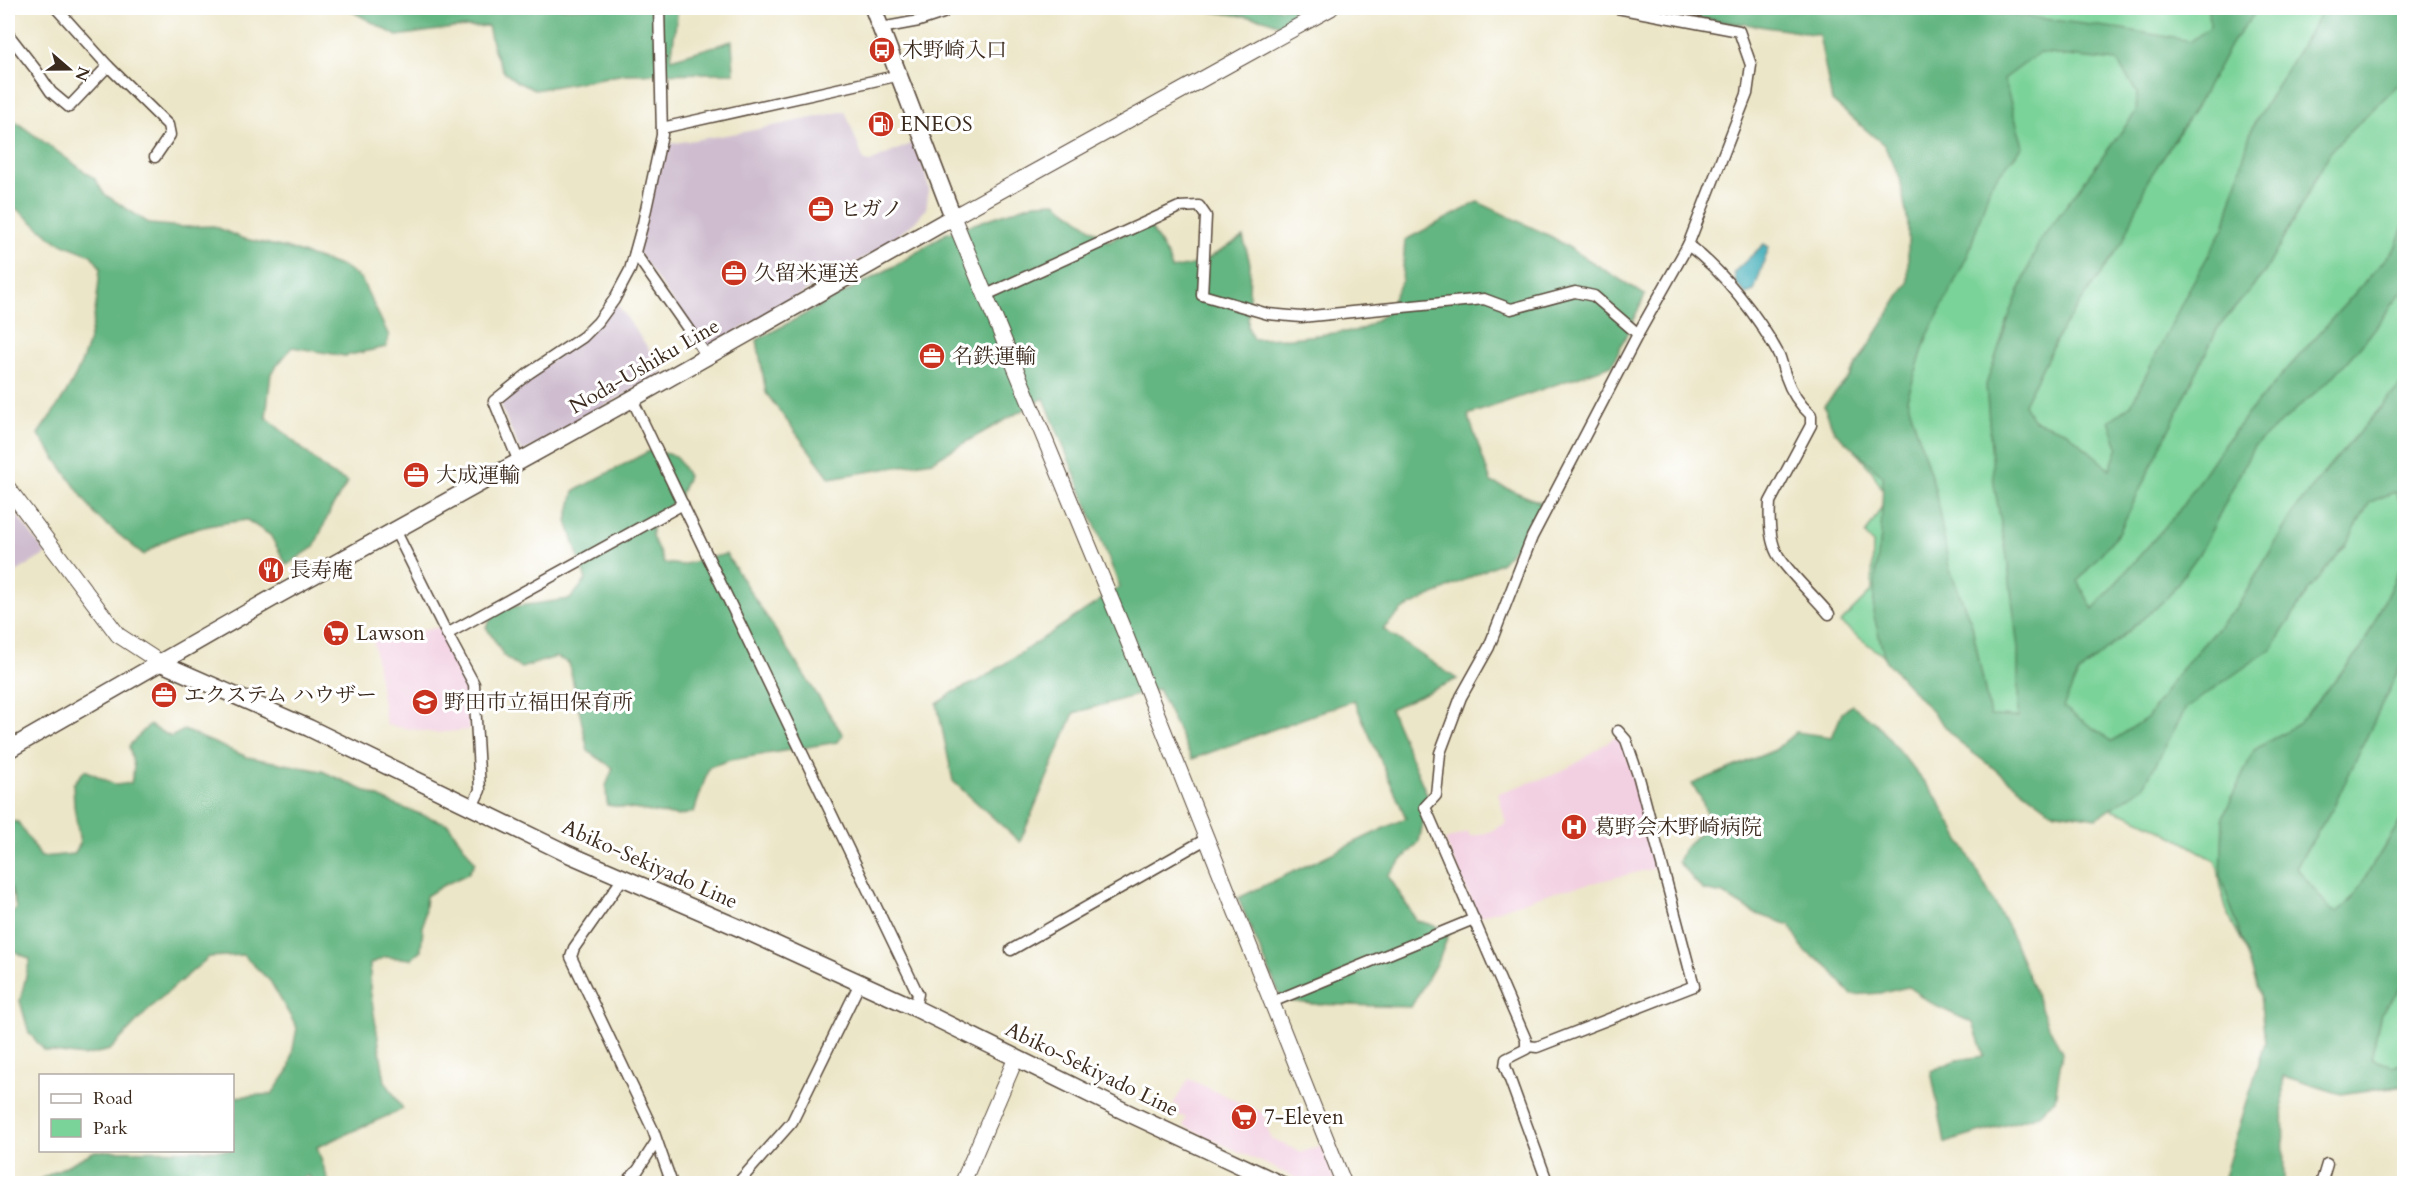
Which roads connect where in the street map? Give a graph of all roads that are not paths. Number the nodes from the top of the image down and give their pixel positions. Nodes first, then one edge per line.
1 (56, 8) edge
2 (659, 8) edge
3 (873, 8) edge
4 (1331, 8) edge
5 (1617, 8) edge
6 (943, 13) dead end
7 (881, 28) junction
8 (8, 34) edge
9 (108, 66) junction
10 (900, 75) junction
11 (662, 129) junction
12 (155, 157) dead end
13 (953, 217) junction
14 (1688, 245) junction
15 (635, 253) junction
16 (986, 295) junction
17 (1638, 334) junction
18 (707, 356) junction
19 (633, 399) junction
20 (519, 462) junction
21 (8, 488) edge
22 (683, 504) junction
23 (395, 530) junction
24 (1829, 614) dead end
25 (447, 634) junction
26 (161, 663) junction
27 (1618, 730) dead end
28 (8, 750) edge
29 (472, 807) junction
30 (1206, 839) junction
31 (623, 878) junction
32 (1474, 920) junction
33 (1011, 950) dead end
34 (860, 983) junction
35 (1272, 1002) junction
36 (915, 1008) junction
37 (1527, 1046) junction
38 (1016, 1058) junction
39 (656, 1142) junction
40 (2327, 1164) dead end
41 (625, 1184) edge
42 (672, 1184) edge
43 (737, 1184) edge
44 (962, 1184) edge
45 (1280, 1184) edge
46 (1344, 1184) edge
47 (1548, 1184) edge
48 (2321, 1184) edge

1 - 9 street
2 - 11 street
3 - 7 main road
4 - 13 street
5 - 14 street
6 - 7 street
7 - 10 main road
8 - 9 street
9 - 12 street
10 - 11 street
10 - 13 main road
11 - 15 street
13 - 16 street
13 - 18 main road, Noda-Ushiku Line
14 - 17 street
14 - 24 street
15 - 18 street
15 - 20 street
16 - 17 street
16 - 30 street
17 - 32 street
18 - 19 main road, Noda-Ushiku Line
19 - 20 main road, Noda-Ushiku Line
19 - 22 street
20 - 23 main road, Noda-Ushiku Line
21 - 26 street
22 - 25 street
22 - 36 street
23 - 25 street
23 - 26 main road, Noda-Ushiku Line
25 - 29 street
26 - 28 main road
26 - 29 main road, Abiko-Sekiyado Line
27 - 37 street
29 - 31 main road, Abiko-Sekiyado Line
30 - 33 street
30 - 35 street
31 - 34 main road, Abiko-Sekiyado Line
31 - 39 street
32 - 35 street
32 - 37 street
34 - 36 main road, Abiko-Sekiyado Line
34 - 43 street
35 - 46 street
36 - 38 main road, Abiko-Sekiyado Line
37 - 47 street
38 - 44 street
38 - 45 main road, Abiko-Sekiyado Line
39 - 41 street
39 - 42 street
40 - 48 street

